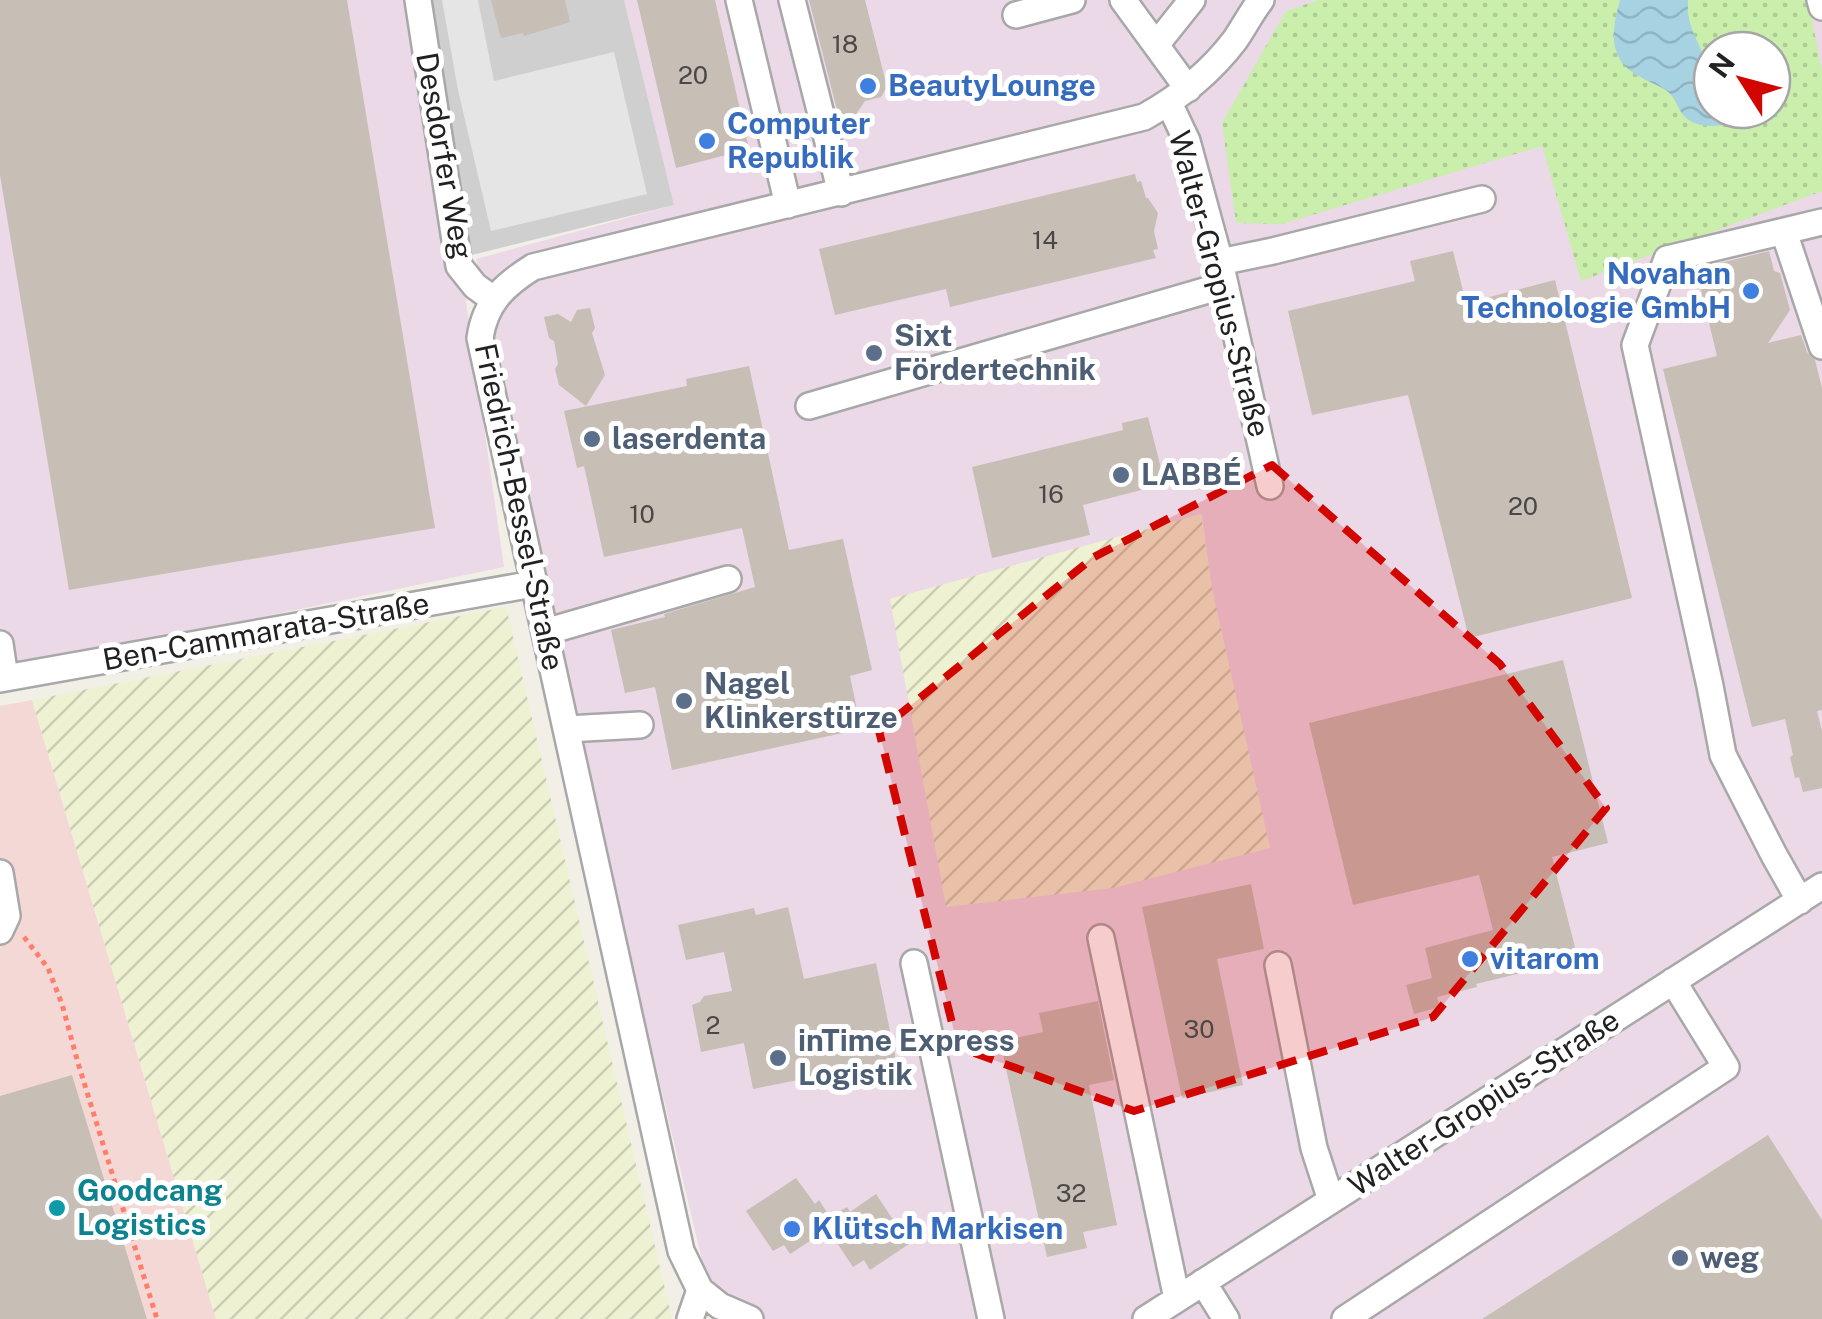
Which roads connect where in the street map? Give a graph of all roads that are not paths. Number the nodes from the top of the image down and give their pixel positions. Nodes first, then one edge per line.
1 (418, 0) edge
2 (739, 0) edge
3 (792, 0) edge
4 (1072, 0) edge
5 (1124, 0) edge
6 (1192, 0) edge
7 (1261, 0) edge
8 (1016, 16) dead end
9 (1156, 45) junction
10 (1179, 96) junction
11 (841, 192) junction
12 (1482, 200) dead end
13 (788, 205) junction
14 (1822, 222) edge
15 (1784, 232) junction
16 (1222, 273) junction
17 (493, 299) junction
18 (1822, 346) edge
19 (809, 406) dead end
20 (1270, 486) dead end
21 (728, 578) dead end
22 (533, 584) junction
23 (545, 632) junction
24 (0, 644) edge
25 (3, 679) edge
26 (640, 725) dead end
27 (568, 729) junction
28 (0, 873) edge
29 (1811, 894) edge
30 (4, 924) edge
31 (1101, 938) dead end
32 (914, 963) dead end
33 (1278, 965) dead end
34 (1674, 981) junction
35 (1331, 1200) junction
36 (1203, 1282) junction
37 (700, 1290) junction
38 (1177, 1299) junction
39 (690, 1319) edge
40 (750, 1319) edge
41 (992, 1319) edge
42 (1146, 1319) edge
43 (1226, 1319) edge
44 (1345, 1319) edge

1 - 17 street, Desdorfer Weg
2 - 13 street
3 - 11 street
4 - 8 street
5 - 9 street
6 - 9 street
7 - 10 street, Walter-Gropius-Straße
9 - 10 street
10 - 11 street, Friedrich-Bessel-Straße
10 - 16 street, Walter-Gropius-Straße
11 - 13 street, Friedrich-Bessel-Straße
12 - 16 street
13 - 17 street, Friedrich-Bessel-Straße
14 - 15 street
15 - 18 street
15 - 29 street
16 - 19 street
16 - 20 street, Walter-Gropius-Straße
17 - 22 street, Friedrich-Bessel-Straße
21 - 23 street
22 - 23 street, Friedrich-Bessel-Straße
22 - 25 street, Ben-Cammarata-Straße
23 - 27 street, Friedrich-Bessel-Straße
24 - 25 street
26 - 27 street
27 - 37 street, Friedrich-Bessel-Straße
28 - 30 street
29 - 34 street, Walter-Gropius-Straße
31 - 38 street
32 - 41 street
33 - 35 street
34 - 35 street, Walter-Gropius-Straße
34 - 44 street
35 - 36 street, Walter-Gropius-Straße
36 - 38 street, Walter-Gropius-Straße
36 - 43 street
37 - 39 street
37 - 40 street
38 - 42 street, Walter-Gropius-Straße

